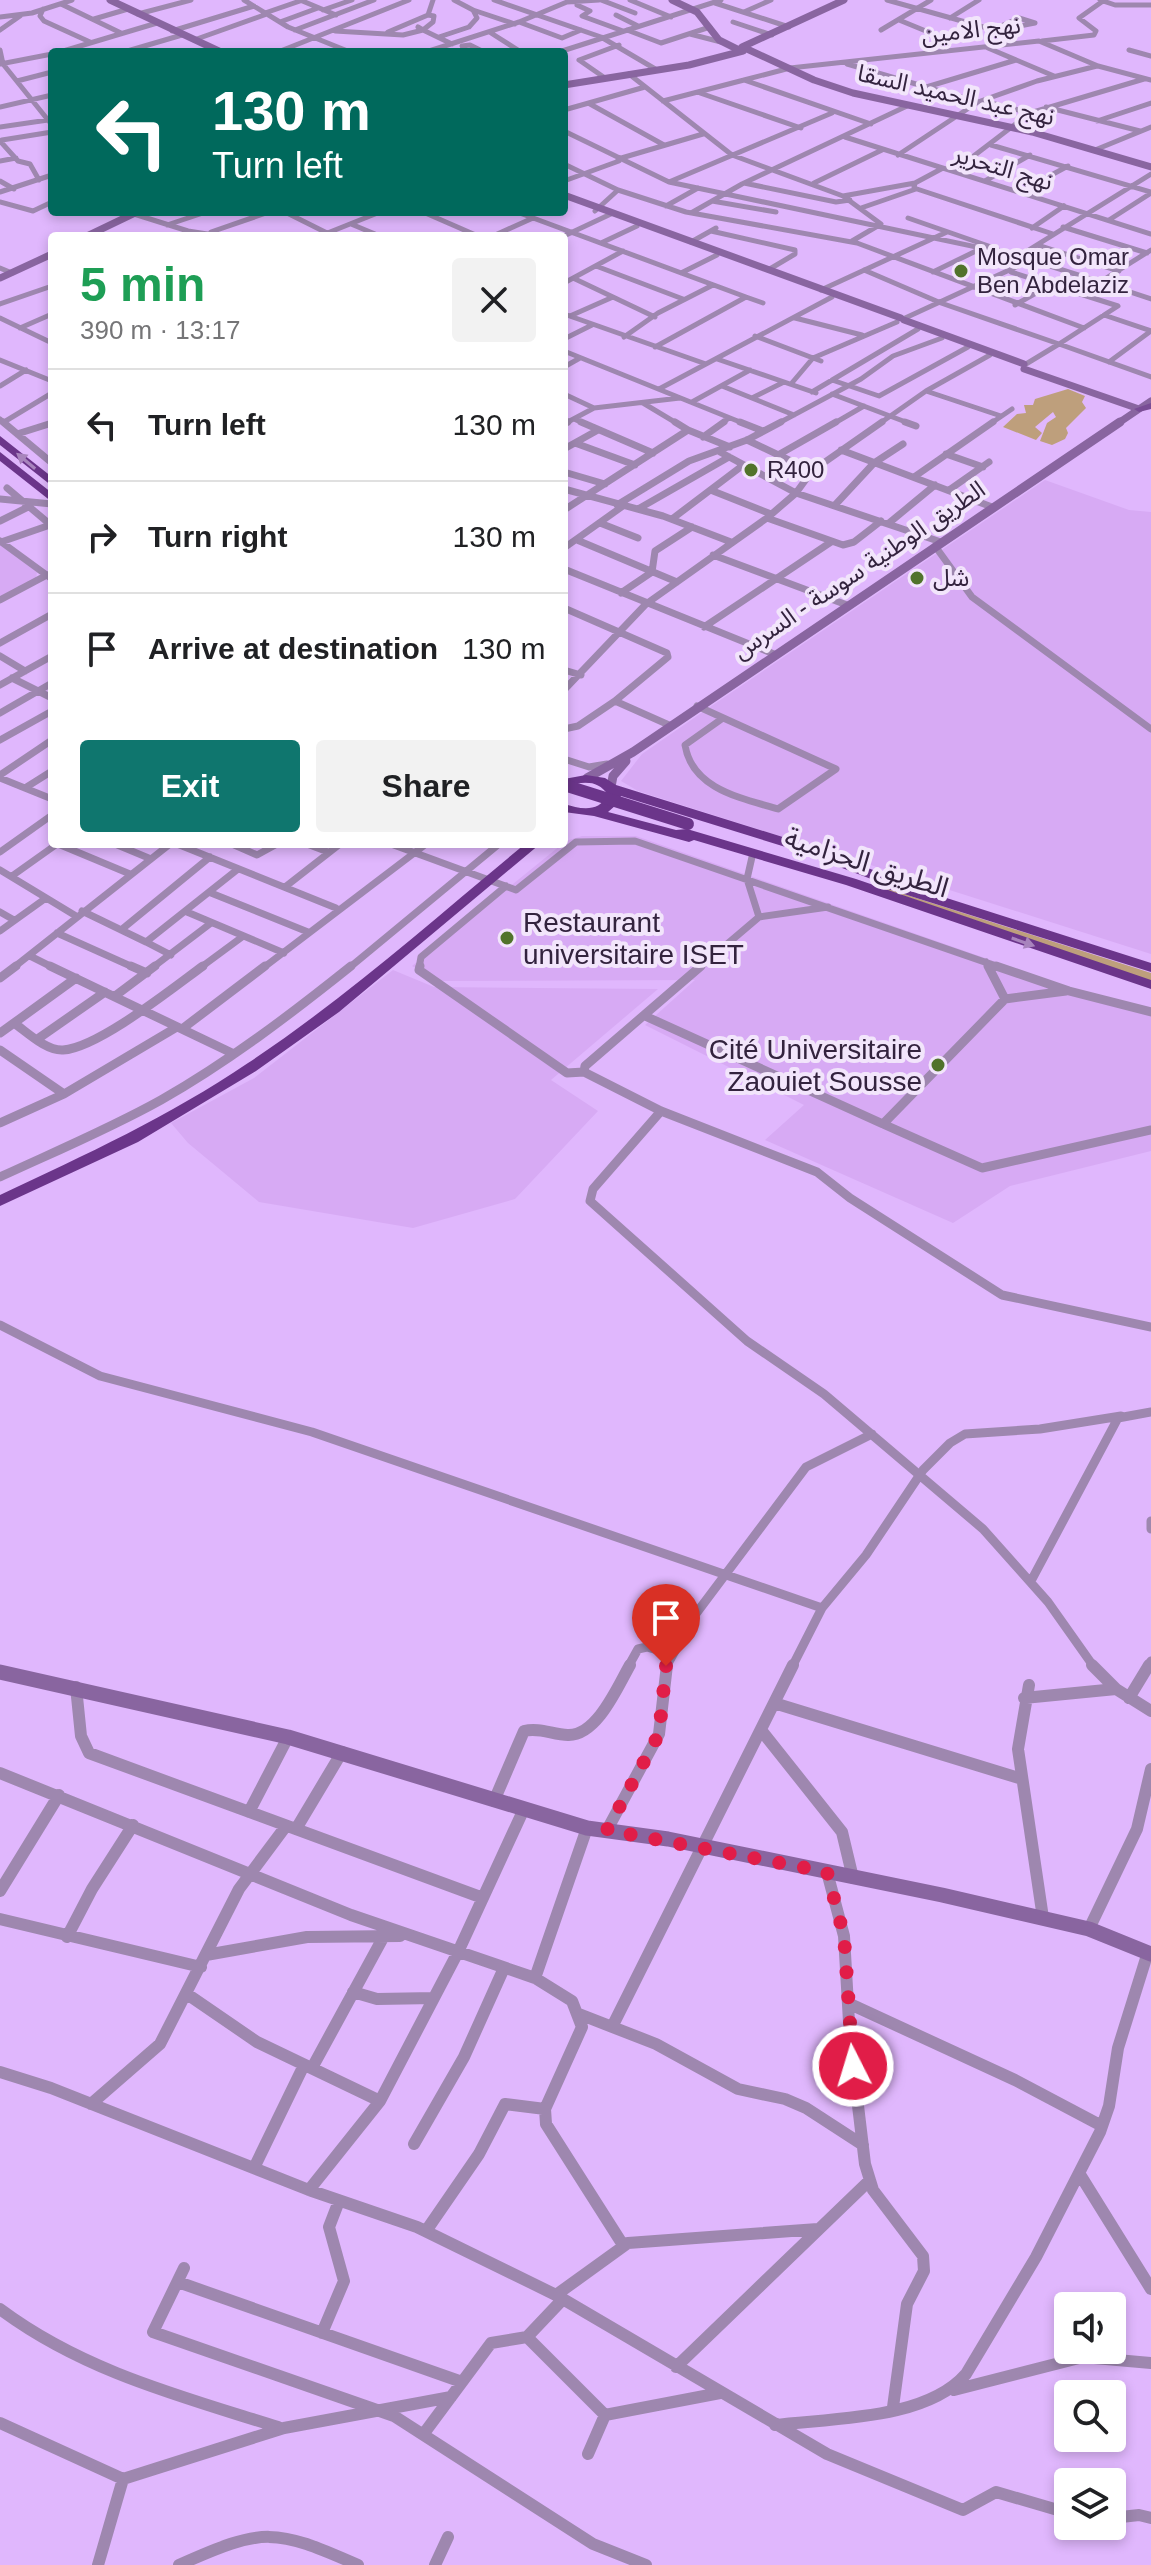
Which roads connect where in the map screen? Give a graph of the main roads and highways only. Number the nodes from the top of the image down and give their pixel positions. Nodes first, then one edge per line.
1 (110, 0) edge
2 (672, 0) edge
3 (844, 0) edge
4 (726, 47) junction
5 (213, 48) edge
6 (744, 49) junction
7 (568, 84) edge
8 (1151, 167) edge
9 (568, 198) edge
10 (610, 214) junction
11 (130, 216) edge
12 (96, 232) edge
13 (48, 256) edge
14 (0, 278) edge
15 (900, 320) junction
16 (1024, 366) junction
17 (1151, 392) edge
18 (1142, 405) edge
19 (0, 439) edge
20 (0, 455) edge
21 (48, 480) edge
22 (48, 498) edge
23 (633, 752) junction
24 (568, 775) edge
25 (585, 778) junction
26 (568, 783) edge
27 (568, 785) edge
28 (612, 788) junction
29 (568, 795) edge
30 (568, 809) edge
31 (590, 812) junction
32 (568, 820) edge
33 (685, 828) junction
34 (517, 848) edge
35 (528, 848) edge
36 (485, 880) junction
37 (928, 903) junction
38 (1151, 968) edge
39 (1151, 985) edge
40 (0, 1193) edge
41 (0, 1201) edge
42 (0, 1672) edge
43 (1149, 1953) edge

1 - 5 main road
2 - 4 main road
3 - 6 main road
4 - 6 main road
4 - 7 main road
6 - 8 main road, نهج عبد الحميد السقا
9 - 10 main road
10 - 15 main road
10 - 15 main road
11 - 12 main road
13 - 14 main road
15 - 16 main road
15 - 16 main road
16 - 18 main road
16 - 18 main road
17 - 18 main road, الطريق الوطنية سوسة - السرس
18 - 23 main road, الطريق الوطنية سوسة - السرس
21 -> 19 highway
20 - 22 highway
23 - 25 main road, الطريق الوطنية سوسة - السرس
23 - 28 main road, الطريق الوطنية سوسة - السرس
24 - 25 highway
25 - 26 highway
25 - 28 highway
27 - 33 highway, الطريق الحزامية, bridge
28 - 31 highway
28 - 37 highway
29 - 33 highway, الطريق الحزامية
30 - 31 highway
31 - 32 highway
31 - 37 highway
33 - 37 highway, الطريق الحزامية
34 - 36 highway
35 - 36 highway
36 - 40 highway
36 - 41 highway
37 - 38 highway, الطريق الحزامية
37 -> 39 highway, الطريق الحزامية
42 - 43 main road

